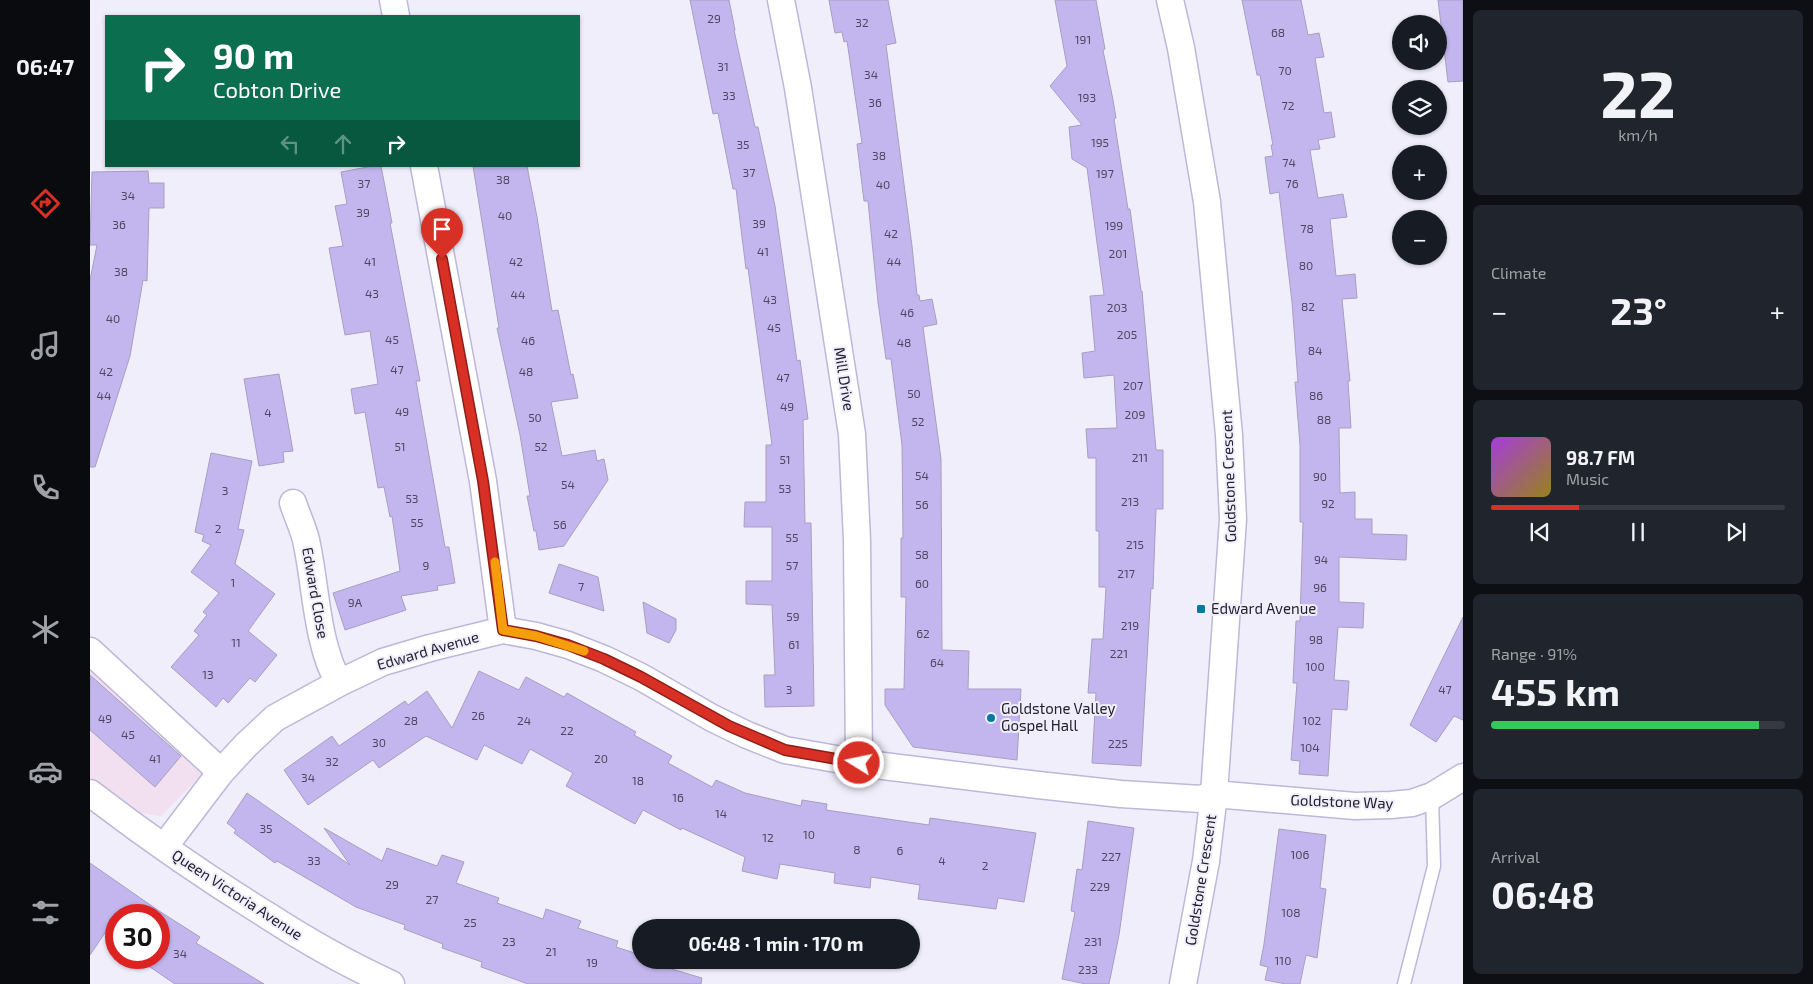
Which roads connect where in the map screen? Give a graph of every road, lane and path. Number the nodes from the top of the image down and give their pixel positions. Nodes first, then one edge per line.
1 (393, 0) edge
2 (782, 0) edge
3 (1170, 0) edge
4 (396, 15) edge
5 (424, 167) edge
6 (293, 503) dead end
7 (503, 630) junction
8 (90, 651) edge
9 (339, 682) junction
10 (859, 763) junction
11 (221, 772) junction
12 (1463, 777) edge
13 (90, 794) edge
14 (1214, 794) junction
15 (1432, 796) junction
16 (164, 847) junction
17 (388, 984) edge
18 (1183, 984) edge
19 (1404, 984) edge

1 - 4 street
2 - 10 street, Mill Drive
3 - 14 street, Goldstone Crescent
5 - 7 street
6 - 9 street, Edward Close
7 - 9 street, Edward Avenue
7 - 10 street, Edward Avenue
8 - 11 street
9 - 11 street, Edward Avenue
10 - 14 street, Edward Avenue
11 - 16 street, Edward Avenue
12 - 15 street, Goldstone Way
13 - 16 street, Queen Victoria Avenue
14 - 15 street, Goldstone Way
14 - 18 street, Goldstone Crescent
15 - 19 lane
16 - 17 street, Queen Victoria Avenue

